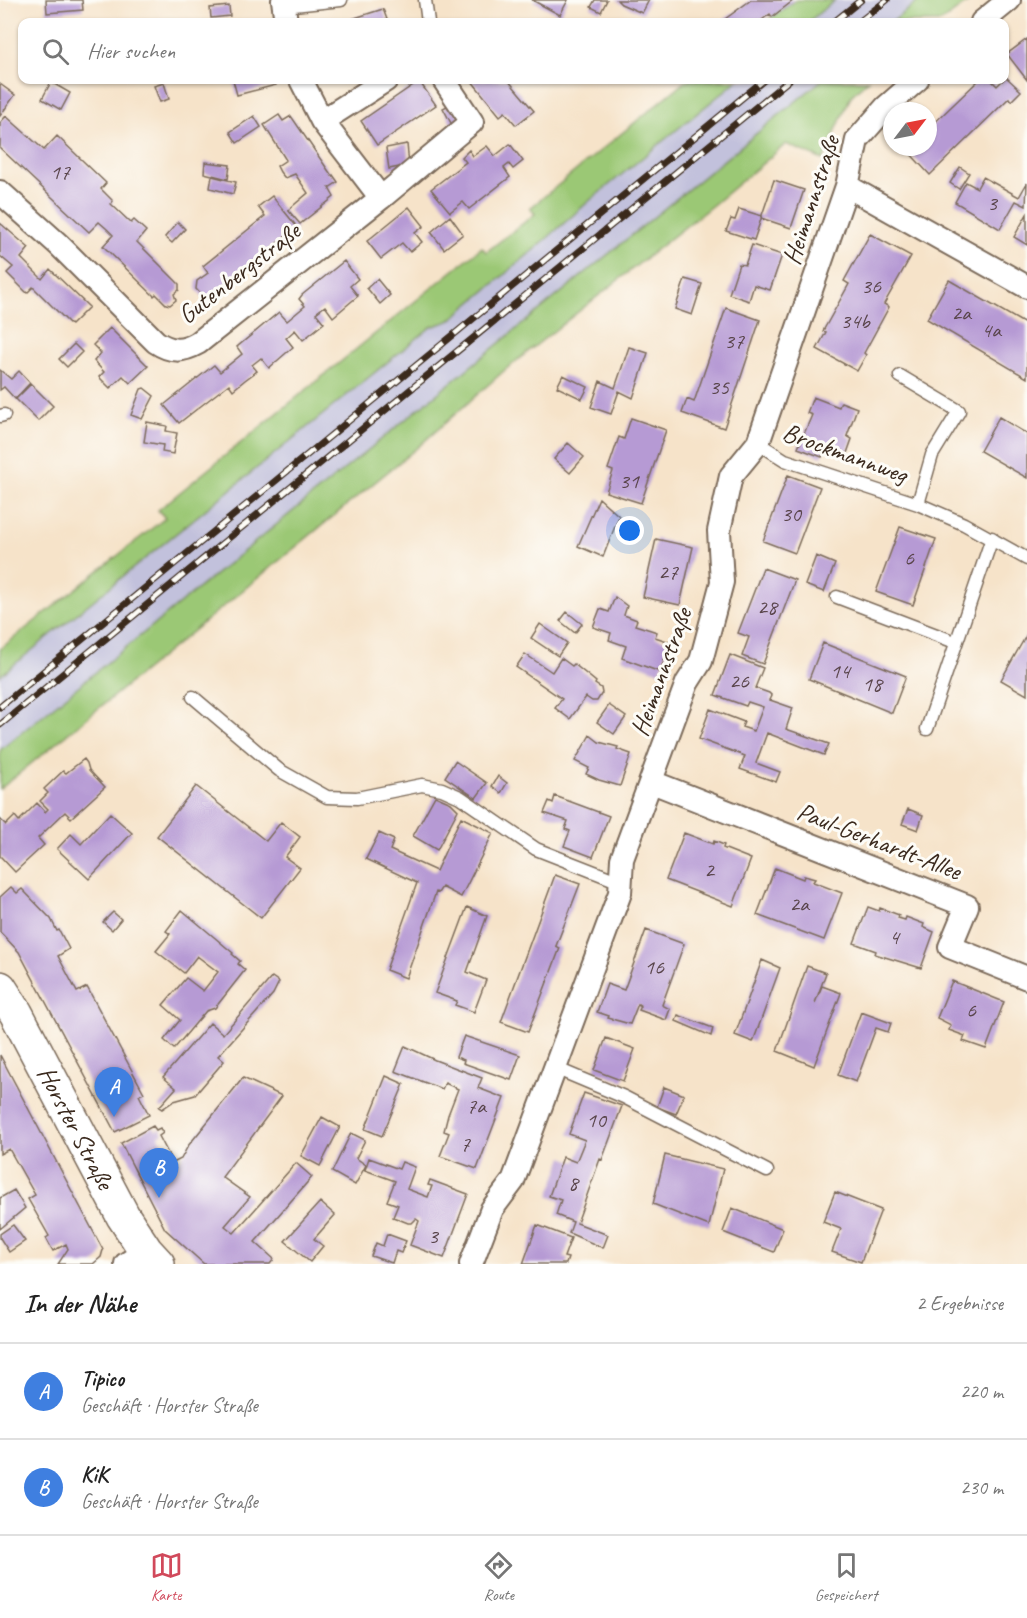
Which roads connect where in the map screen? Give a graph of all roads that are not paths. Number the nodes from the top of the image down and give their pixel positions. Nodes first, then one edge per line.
1 (341, 0) edge
2 (425, 0) edge
3 (1009, 0) edge
4 (284, 10) edge
5 (427, 18) edge
6 (987, 18) edge
7 (303, 84) edge
8 (380, 84) edge
9 (447, 84) edge
10 (912, 84) edge
11 (322, 121) junction
12 (847, 186) junction
13 (0, 192) edge
14 (381, 198) junction
15 (1027, 287) edge
16 (900, 376) dead end
17 (758, 443) junction
18 (918, 504) junction
19 (992, 538) junction
20 (1027, 559) edge
21 (837, 597) dead end
22 (955, 642) junction
23 (193, 697) dead end
24 (927, 729) dead end
25 (652, 782) junction
26 (620, 882) junction
27 (1027, 978) edge
28 (0, 988) edge
29 (555, 1068) junction
30 (767, 1171) dead end
31 (143, 1260) edge
32 (471, 1264) edge

1 - 4 lane
2 - 5 lane
3 - 6 street
7 - 11 street
8 - 11 street
9 - 14 street, Gutenbergstraße
10 - 12 street, Heimannstraße
11 - 14 street
12 - 15 street
12 - 17 street, Heimannstraße
13 - 14 street, Gutenbergstraße
16 - 18 lane, Brockmannweg
17 - 18 lane, Brockmannweg
17 - 25 street, Heimannstraße
18 - 19 lane, Brockmannweg
19 - 20 lane, Brockmannweg
19 - 22 lane
21 - 22 lane
22 - 24 lane
23 - 26 lane
25 - 26 street, Heimannstraße
25 - 27 street, Paul-Gerhardt-Allee
26 - 29 street, Heimannstraße
28 - 31 main road, Horster Straße
29 - 30 lane
29 - 32 street, Heimannstraße

